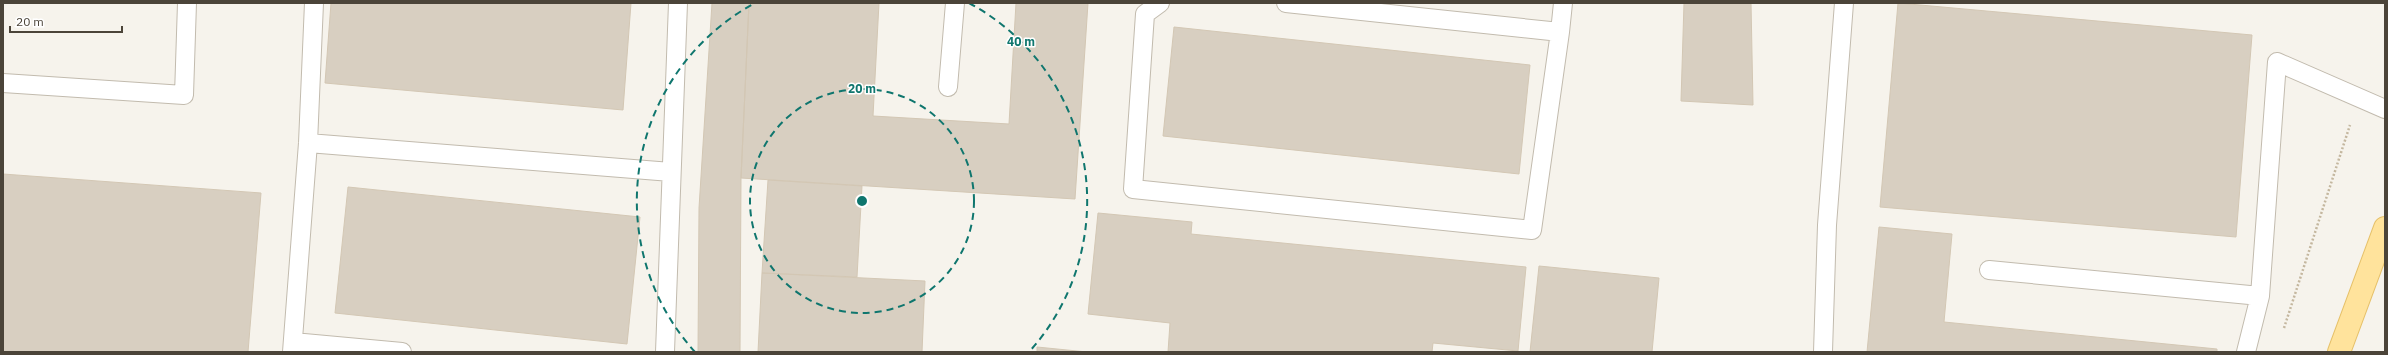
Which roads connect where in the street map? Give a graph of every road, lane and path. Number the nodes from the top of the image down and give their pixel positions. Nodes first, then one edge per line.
1 (188, 3) edge
2 (314, 3) edge
3 (678, 3) edge
4 (955, 3) edge
5 (1160, 3) edge
6 (1564, 3) edge
7 (1844, 3) edge
8 (1291, 4) edge
9 (1560, 32) junction
10 (3, 83) edge
11 (948, 87) dead end
12 (2359, 98) junction
13 (2385, 109) edge
14 (308, 143) junction
15 (671, 172) junction
16 (2385, 228) edge
17 (1989, 270) dead end
18 (2260, 296) junction
19 (2284, 330) dead end
20 (292, 347) edge
21 (402, 352) edge
22 (665, 352) edge
23 (1823, 352) edge
24 (2246, 352) edge
25 (2339, 352) edge

1 - 10 lane
2 - 14 lane
3 - 15 lane
4 - 11 lane
5 - 9 lane
6 - 9 lane
7 - 23 lane
8 - 9 lane
12 - 13 lane
12 - 18 lane
12 - 19 path
14 - 15 lane
14 - 20 lane
15 - 22 lane
16 - 25 main road
17 - 18 lane
18 - 24 lane
20 - 21 lane

